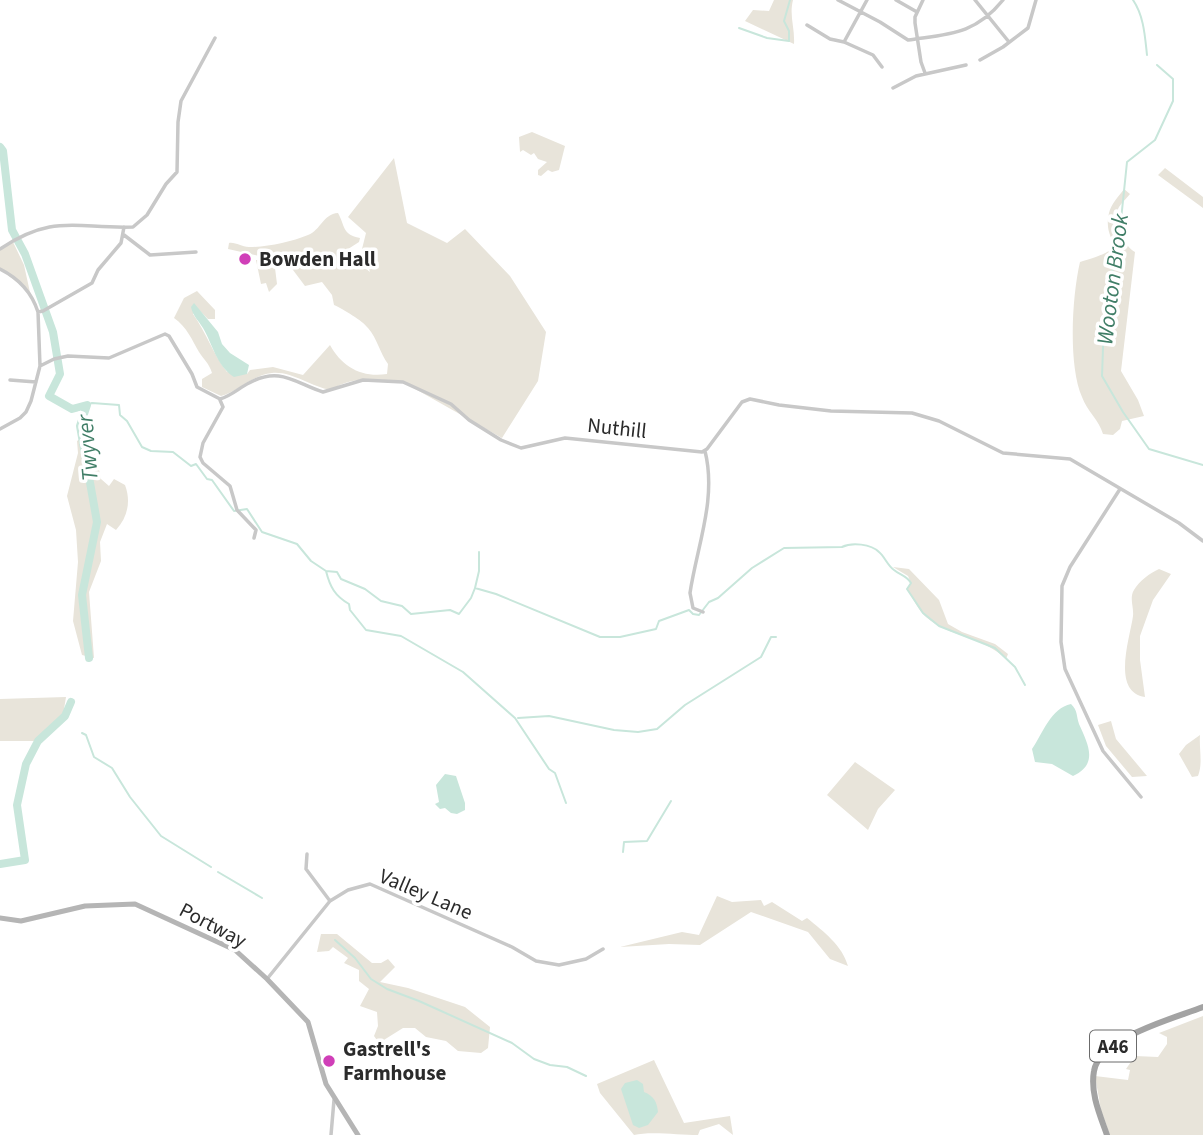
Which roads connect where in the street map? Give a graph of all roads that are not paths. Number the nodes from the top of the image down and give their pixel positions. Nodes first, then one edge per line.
1 (838, 0) edge
2 (867, 0) edge
3 (896, 0) edge
4 (923, 0) edge
5 (975, 0) edge
6 (1003, 0) edge
7 (1036, 0) edge
8 (917, 12) junction
9 (860, 13) junction
10 (987, 15) junction
11 (807, 25) dead end
12 (215, 38) dead end
13 (917, 39) junction
14 (844, 42) junction
15 (1009, 42) junction
16 (980, 60) dead end
17 (966, 65) dead end
18 (882, 67) dead end
19 (925, 73) junction
20 (893, 88) dead end
21 (124, 228) junction
22 (124, 235) junction
23 (0, 249) edge
24 (196, 252) dead end
25 (0, 269) edge
26 (38, 312) junction
27 (40, 366) junction
28 (10, 380) dead end
29 (36, 382) junction
30 (220, 399) junction
31 (0, 429) edge
32 (705, 451) junction
33 (1120, 489) junction
34 (254, 538) dead end
35 (1203, 541) edge
36 (704, 612) dead end
37 (1141, 797) dead end
38 (307, 855) dead end
39 (330, 901) junction
40 (0, 918) edge
41 (603, 949) dead end
42 (267, 979) junction
43 (1203, 1007) edge
44 (334, 1100) junction
45 (331, 1135) edge
46 (358, 1135) edge
47 (1107, 1135) edge

1 - 9 street
2 - 9 street
3 - 8 street
4 - 8 street
5 - 10 street
6 - 10 street
7 - 15 street
8 - 13 street
9 - 13 street
9 - 14 street
10 - 13 street
10 - 15 street
11 - 14 street
12 - 21 street
13 - 19 street
14 - 18 street
15 - 16 street
17 - 19 street
19 - 20 street
21 - 22 street
21 - 23 street
22 - 24 street
22 - 26 street
25 - 26 street
26 - 27 street
27 - 29 street
27 - 30 street
28 - 29 street
29 - 31 street
30 - 32 street, Nuthill
30 - 34 street
32 - 33 street
32 - 36 street
33 - 35 street
33 - 37 street
38 - 39 street
39 - 41 street, Valley Lane
39 - 42 street, Valley Lane
40 - 42 street, Portway
42 - 44 street, Portway
43 - 47 main road, A46
44 - 45 street
44 - 46 street, Portway

